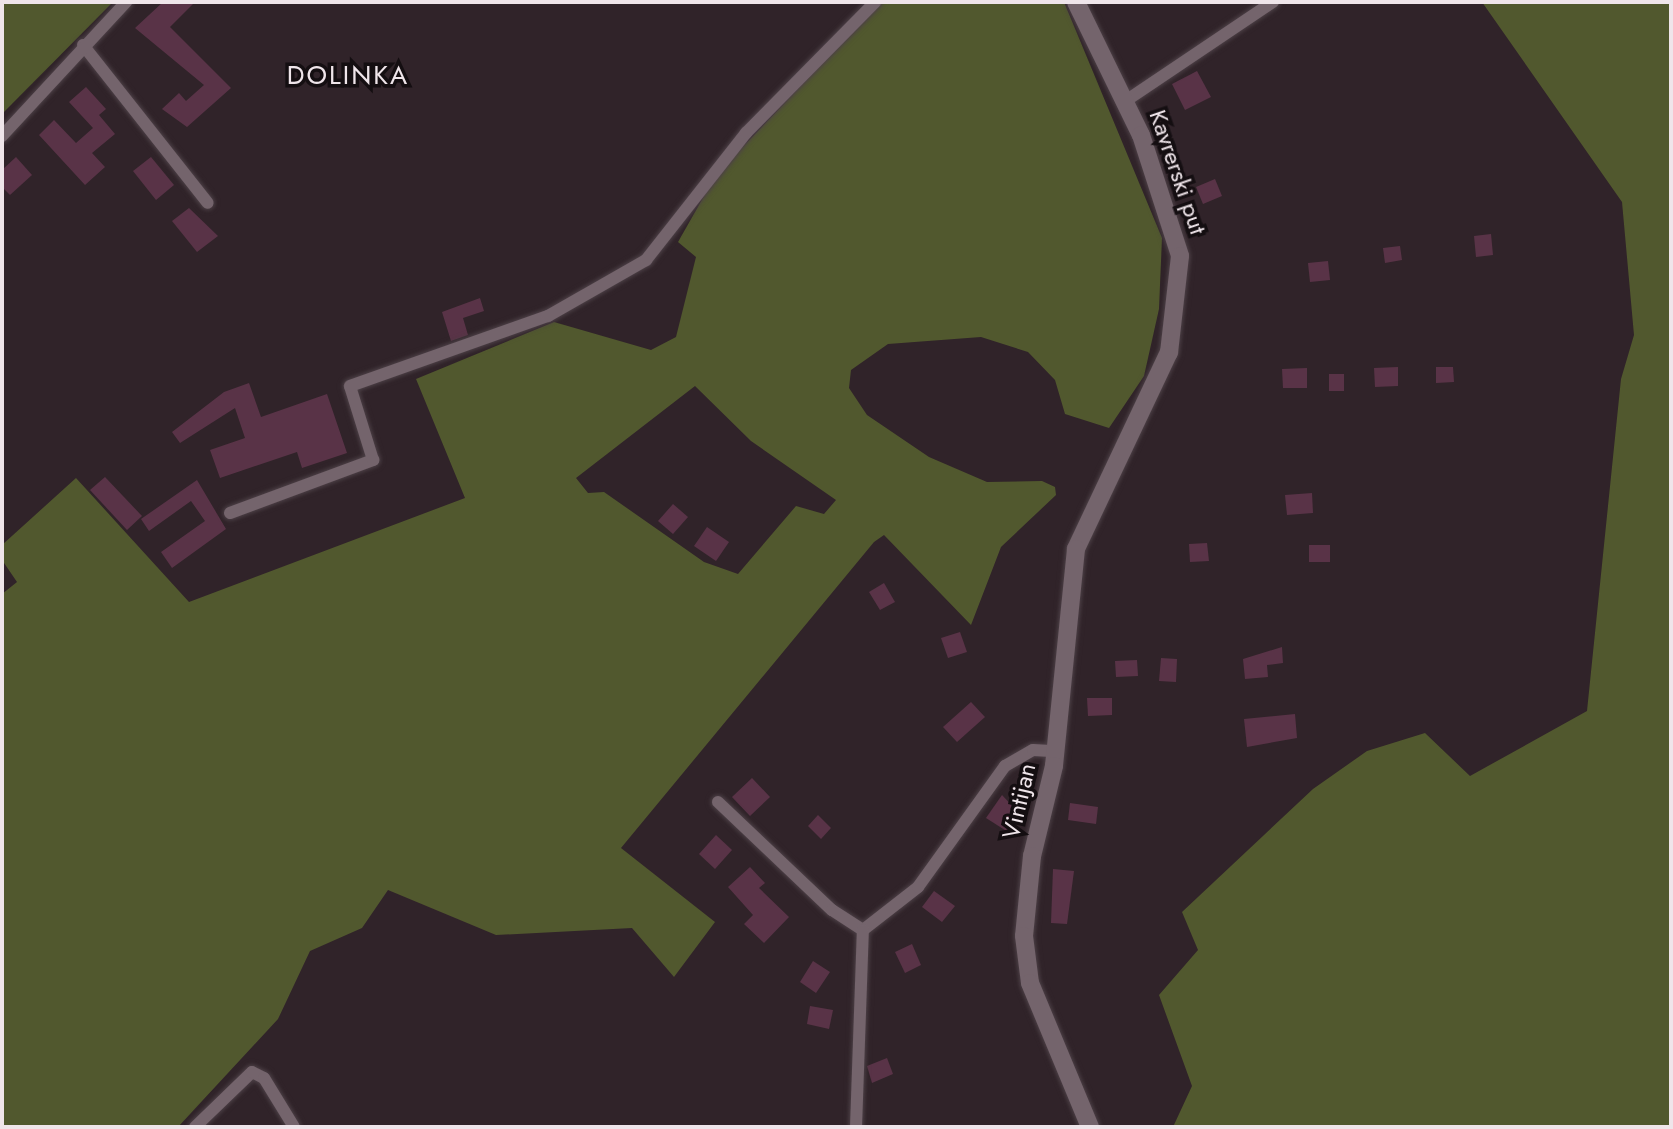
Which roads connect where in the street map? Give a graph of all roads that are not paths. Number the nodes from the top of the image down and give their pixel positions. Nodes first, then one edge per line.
1 (127, 2) edge
2 (875, 2) edge
3 (1076, 2) edge
4 (1273, 2) edge
5 (83, 45) junction
6 (1127, 100) junction
7 (2, 136) edge
8 (208, 203) dead end
9 (1110, 483) joint
10 (230, 513) dead end
11 (1055, 751) junction
12 (718, 802) dead end
13 (863, 930) junction
14 (195, 1127) edge
15 (294, 1127) edge
16 (856, 1127) edge
17 (1090, 1127) edge

1 - 5 street
2 - 10 street
3 - 6 main road, Kavrerski put
4 - 6 street
5 - 7 street
5 - 8 street
6 - 9 main road, Kavrerski put
9 - 11 main road, Vintijan
11 - 13 street
11 - 17 main road, Vintijan
12 - 13 street
13 - 16 street
14 - 15 street

